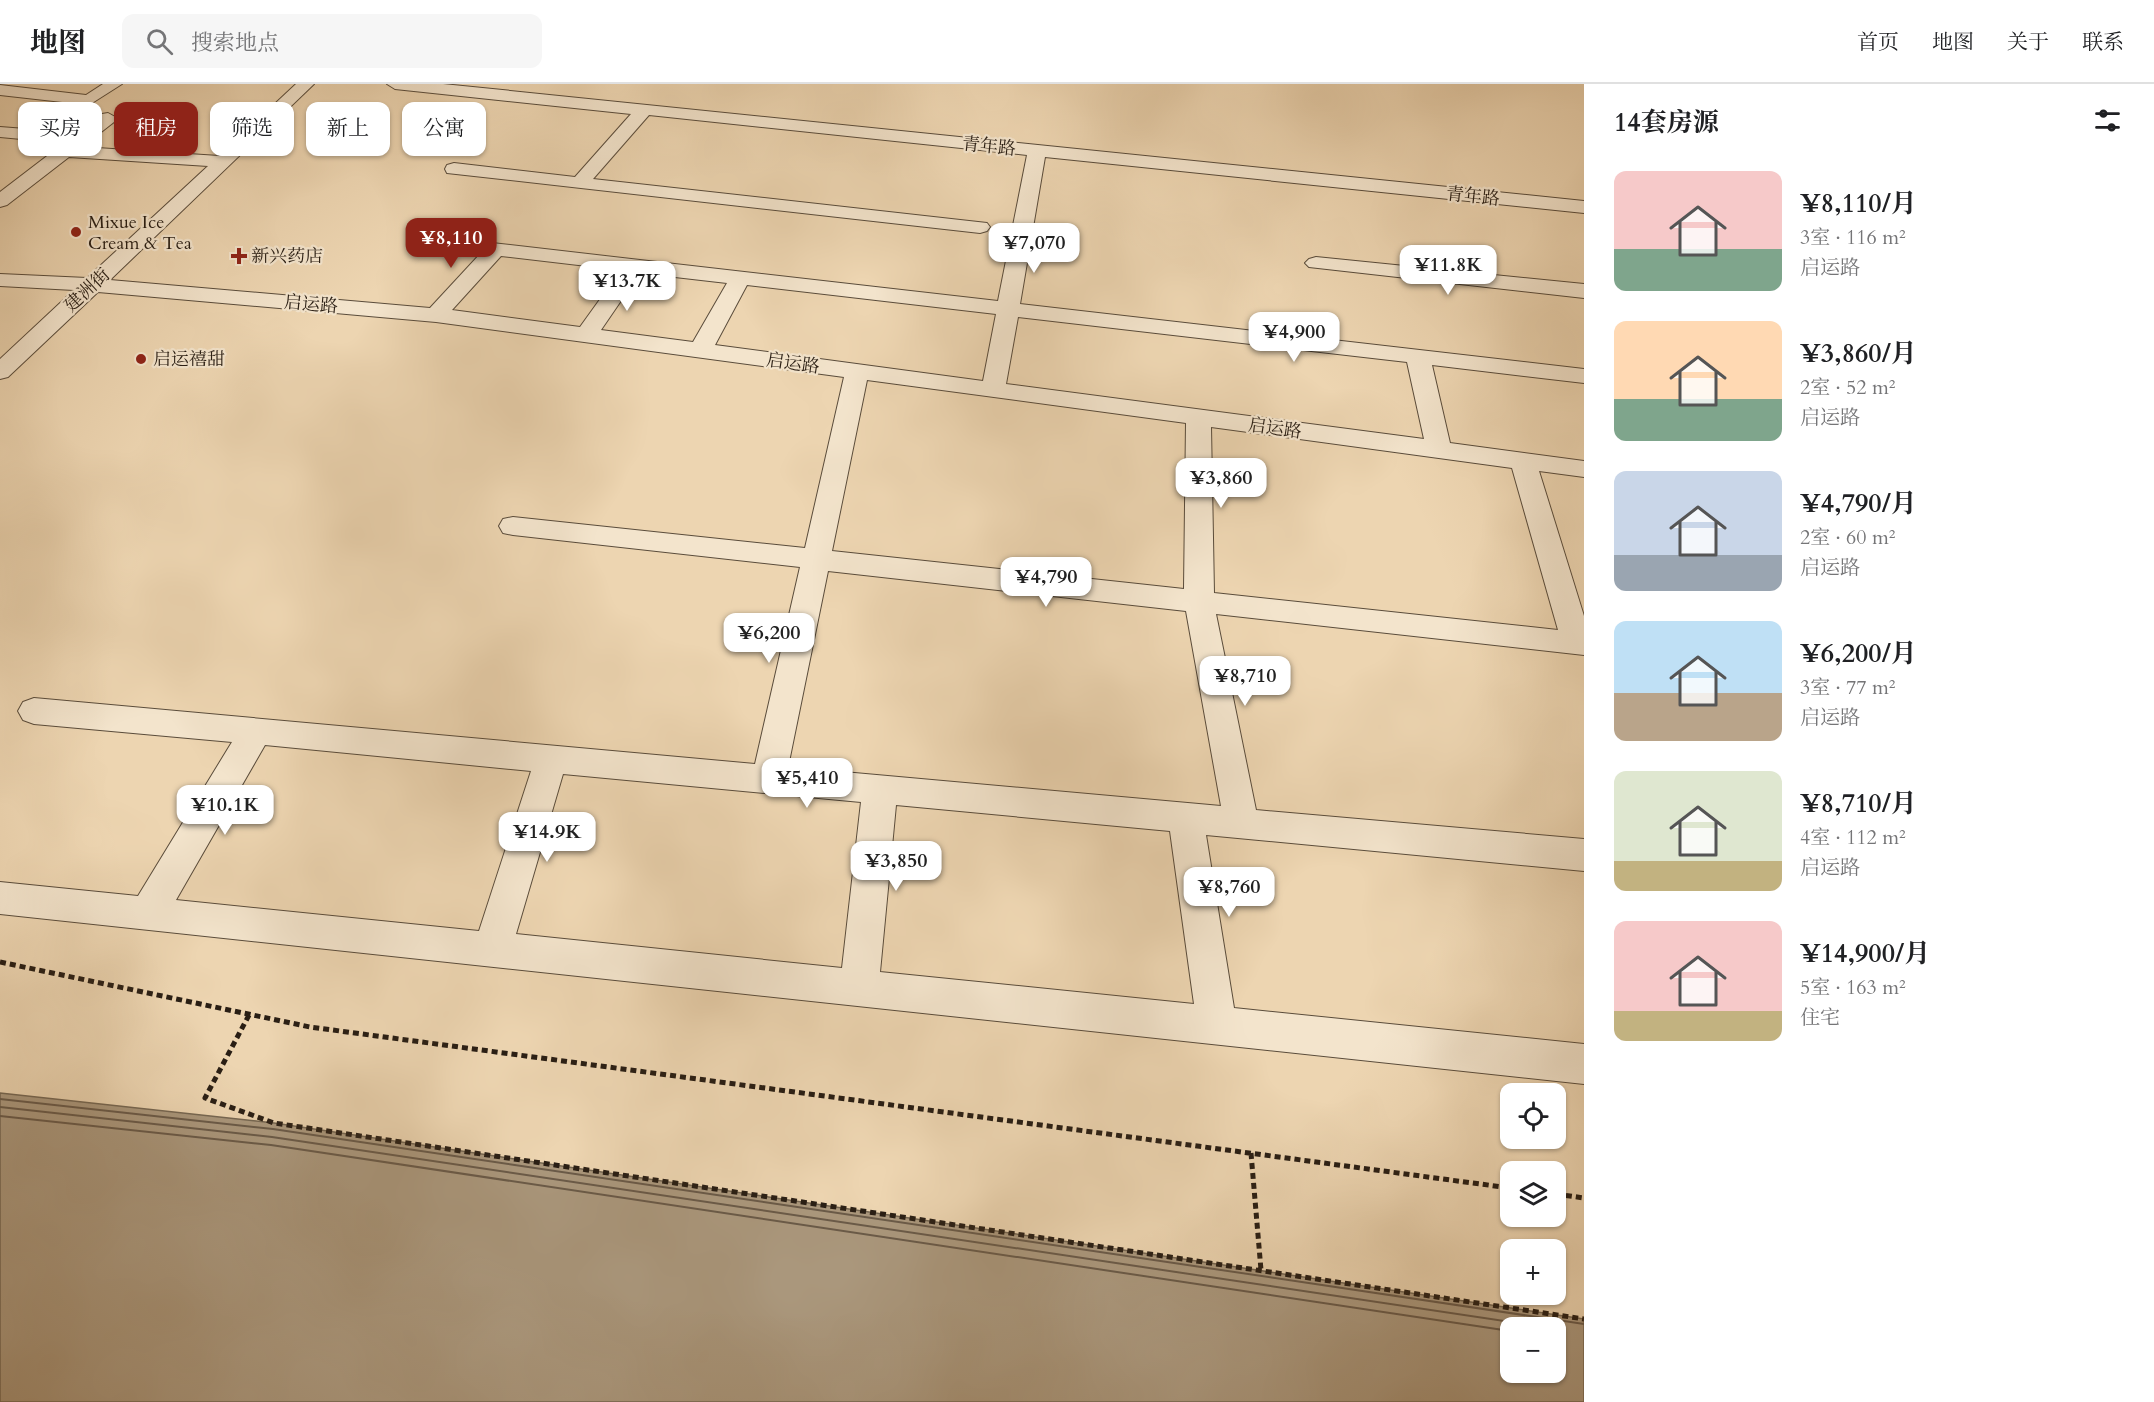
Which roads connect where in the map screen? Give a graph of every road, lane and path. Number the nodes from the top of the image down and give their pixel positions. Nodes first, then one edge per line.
1 (114, 84) edge
2 (306, 84) edge
3 (395, 84) edge
4 (0, 90) edge
5 (644, 110) junction
6 (108, 118) dead end
7 (102, 123) edge
8 (0, 132) edge
9 (18, 134) edge
10 (1037, 150) junction
11 (102, 154) edge
12 (58, 156) edge
13 (224, 162) junction
14 (454, 169) dead end
15 (580, 183) junction
16 (0, 201) edge
17 (1584, 207) edge
18 (980, 227) dead end
19 (1316, 262) dead end
20 (635, 266) junction
21 (740, 278) junction
22 (0, 280) edge
23 (92, 285) junction
24 (1584, 291) edge
25 (1008, 308) junction
26 (436, 315) junction
27 (586, 335) junction
28 (700, 351) junction
29 (1418, 357) junction
30 (0, 372) edge
31 (857, 372) junction
32 (1584, 376) edge
33 (993, 390) junction
34 (1198, 417) junction
35 (1439, 450) junction
36 (1523, 461) junction
37 (1584, 469) edge
38 (513, 526) dead end
39 (816, 559) junction
40 (1199, 602) junction
41 (1580, 643) edge
42 (34, 711) dead end
43 (256, 732) junction
44 (551, 759) junction
45 (769, 779) junction
46 (880, 789) junction
47 (1186, 818) junction
48 (1241, 823) junction
49 (1584, 855) edge
50 (0, 898) edge
51 (147, 914) junction
52 (492, 950) junction
53 (0, 962) edge
54 (859, 988) junction
55 (249, 1014) junction
56 (1217, 1026) junction
57 (1584, 1065) edge
58 (1251, 1154) junction
59 (1500, 1187) edge
60 (1566, 1195) edge
61 (1584, 1198) edge
62 (1261, 1270) junction
63 (1584, 1319) edge

1 - 4 street
2 - 13 street, 建洲街
3 - 5 street, 青年路
5 - 10 street, 青年路
5 - 15 street
6 - 7 street
8 - 9 street
10 - 17 street, 青年路
10 - 25 street
11 - 13 street
12 - 16 street
13 - 23 street, 建洲街
14 - 15 street
15 - 18 street
19 - 24 street
20 - 21 street
20 - 26 street
20 - 27 street
21 - 25 street
21 - 28 street
22 - 23 street, 启运路
23 - 26 street, 启运路
23 - 30 street, 建洲街
25 - 29 street
25 - 33 street
26 - 27 street, 启运路
27 - 28 street, 启运路
28 - 31 street, 启运路
29 - 32 street
29 - 35 street
31 - 33 street, 启运路
31 - 39 street
33 - 34 street, 启运路
34 - 35 street, 启运路
34 - 40 street
35 - 36 street, 启运路
36 - 37 street, 启运路
36 - 41 street
38 - 39 street
39 - 40 street
39 - 45 street
40 - 41 street
40 - 48 street
42 - 43 street
43 - 44 street
43 - 51 street
44 - 45 street
44 - 52 street
45 - 46 street
46 - 47 street
46 - 54 street
47 - 48 street
47 - 56 street
48 - 49 street
50 - 51 street
51 - 52 street
52 - 54 street
53 - 55 path
54 - 56 street
55 - 58 path
55 - 62 path
56 - 57 street
58 - 59 path
58 - 62 path
60 - 61 path
62 - 63 path

